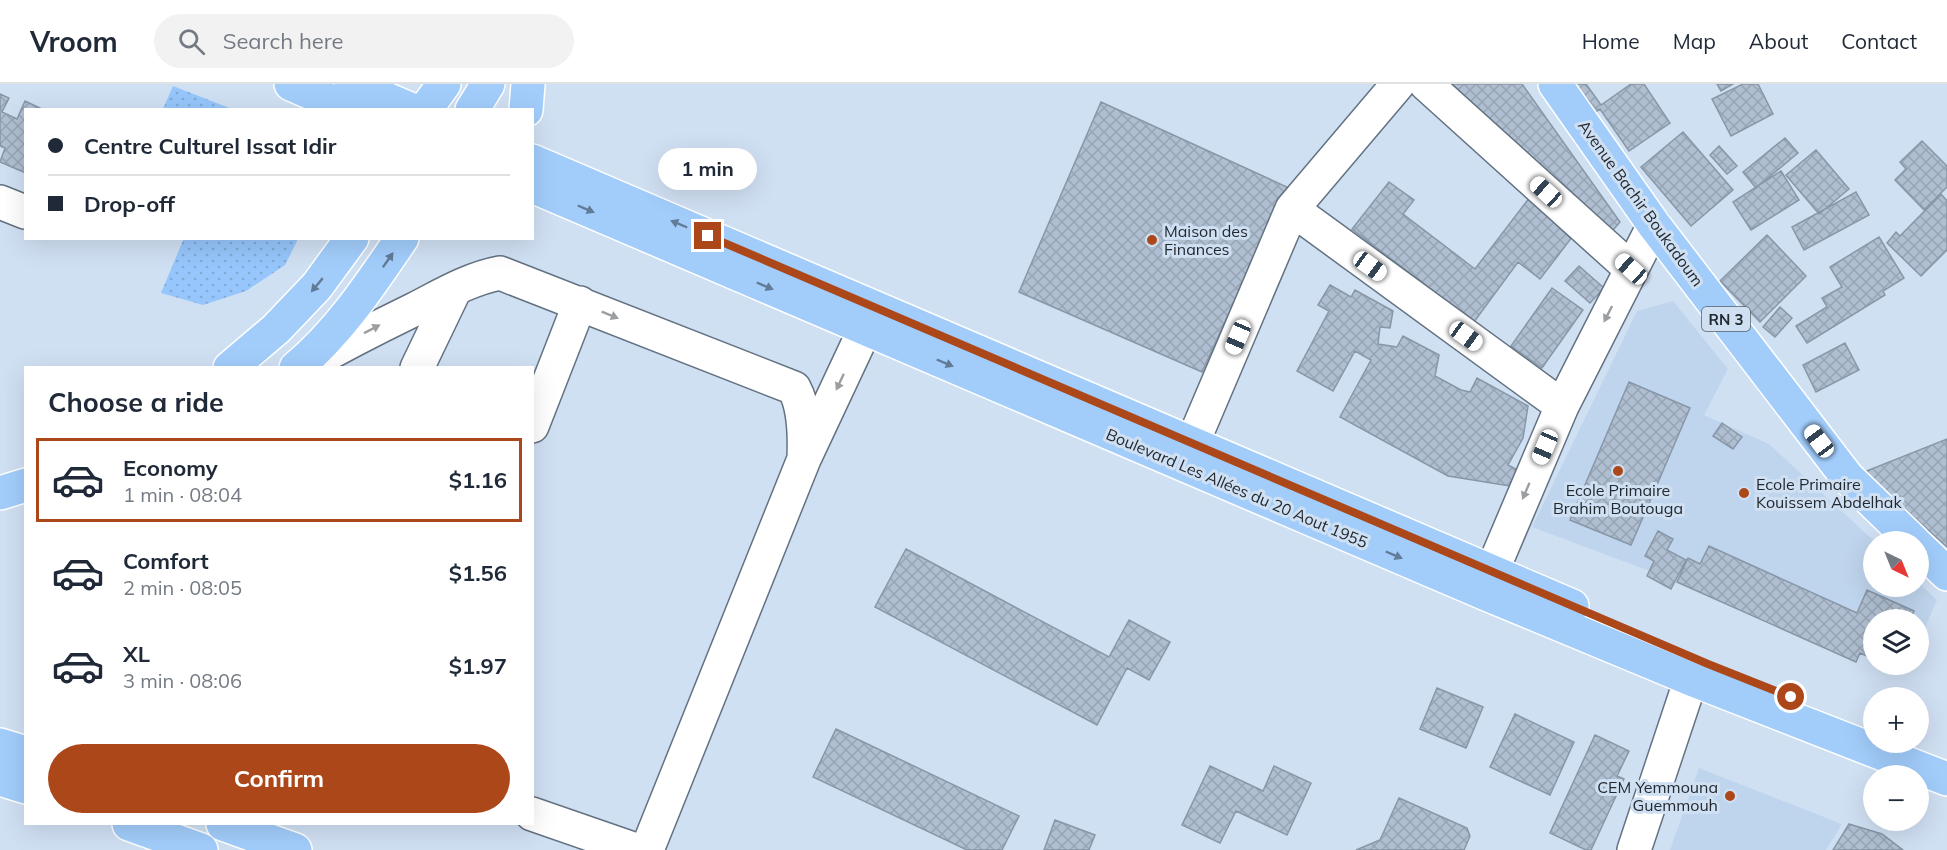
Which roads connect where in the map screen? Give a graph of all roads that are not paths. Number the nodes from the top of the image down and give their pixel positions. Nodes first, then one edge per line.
1 (291, 84) edge
2 (444, 84) edge
3 (488, 84) edge
4 (528, 84) edge
5 (1398, 84) edge
6 (1426, 84) edge
7 (1555, 84) edge
8 (366, 93) edge
9 (407, 108) edge
10 (426, 108) edge
11 (473, 108) edge
12 (525, 108) edge
13 (534, 162) edge
14 (534, 187) edge
15 (1292, 209) junction
16 (1654, 225) junction
17 (350, 240) edge
18 (401, 240) edge
19 (1631, 269) junction
20 (455, 289) junction
21 (580, 303) junction
22 (865, 329) junction
23 (232, 366) edge
24 (298, 366) edge
25 (306, 366) edge
26 (418, 366) edge
27 (1562, 406) junction
28 (534, 421) edge
29 (1192, 444) junction
30 (804, 459) junction
31 (24, 486) edge
32 (0, 493) edge
33 (1903, 531) edge
34 (1929, 557) edge
35 (1492, 571) junction
36 (1947, 574) edge
37 (1691, 679) junction
38 (1863, 725) edge
39 (0, 745) edge
40 (1929, 751) edge
41 (24, 752) edge
42 (1947, 758) edge
43 (0, 779) edge
44 (1947, 779) edge
45 (24, 786) edge
46 (534, 815) edge
47 (139, 825) edge
48 (226, 825) edge
49 (201, 850) edge
50 (295, 850) edge
51 (636, 850) edge
52 (647, 850) edge
53 (1634, 850) edge

1 - 8 main road
2 - 10 main road
3 - 11 main road
4 - 12 main road
5 - 15 street
6 - 19 street
7 - 16 main road, Avenue Bachir Boukadoum / RN 3
8 - 9 main road
29 -> 13 main road, Boulevard Les Allées du 20 Aout 1955
14 -> 22 main road, Boulevard Les Allées du 20 Aout 1955
15 - 27 street
15 - 29 street
16 - 19 street
16 - 33 main road, Avenue Bachir Boukadoum / RN 3
17 -> 23 main road
24 -> 18 main road
19 -> 27 street
20 - 21 street
25 -> 20 street
20 - 26 street
21 - 28 street
21 -> 30 street
22 -> 30 street
22 -> 37 main road, Boulevard Les Allées du 20 Aout 1955
27 -> 35 street
29 - 35 main road, Boulevard Les Allées du 20 Aout 1955
30 - 52 street
31 - 32 main road
34 - 36 main road
35 - 38 main road, Boulevard Les Allées du 20 Aout 1955
37 - 44 main road, Boulevard Les Allées du 20 Aout 1955
37 - 53 street
39 - 41 main road
40 - 42 main road
43 - 45 main road
46 - 51 street
47 - 49 main road
48 - 50 main road

